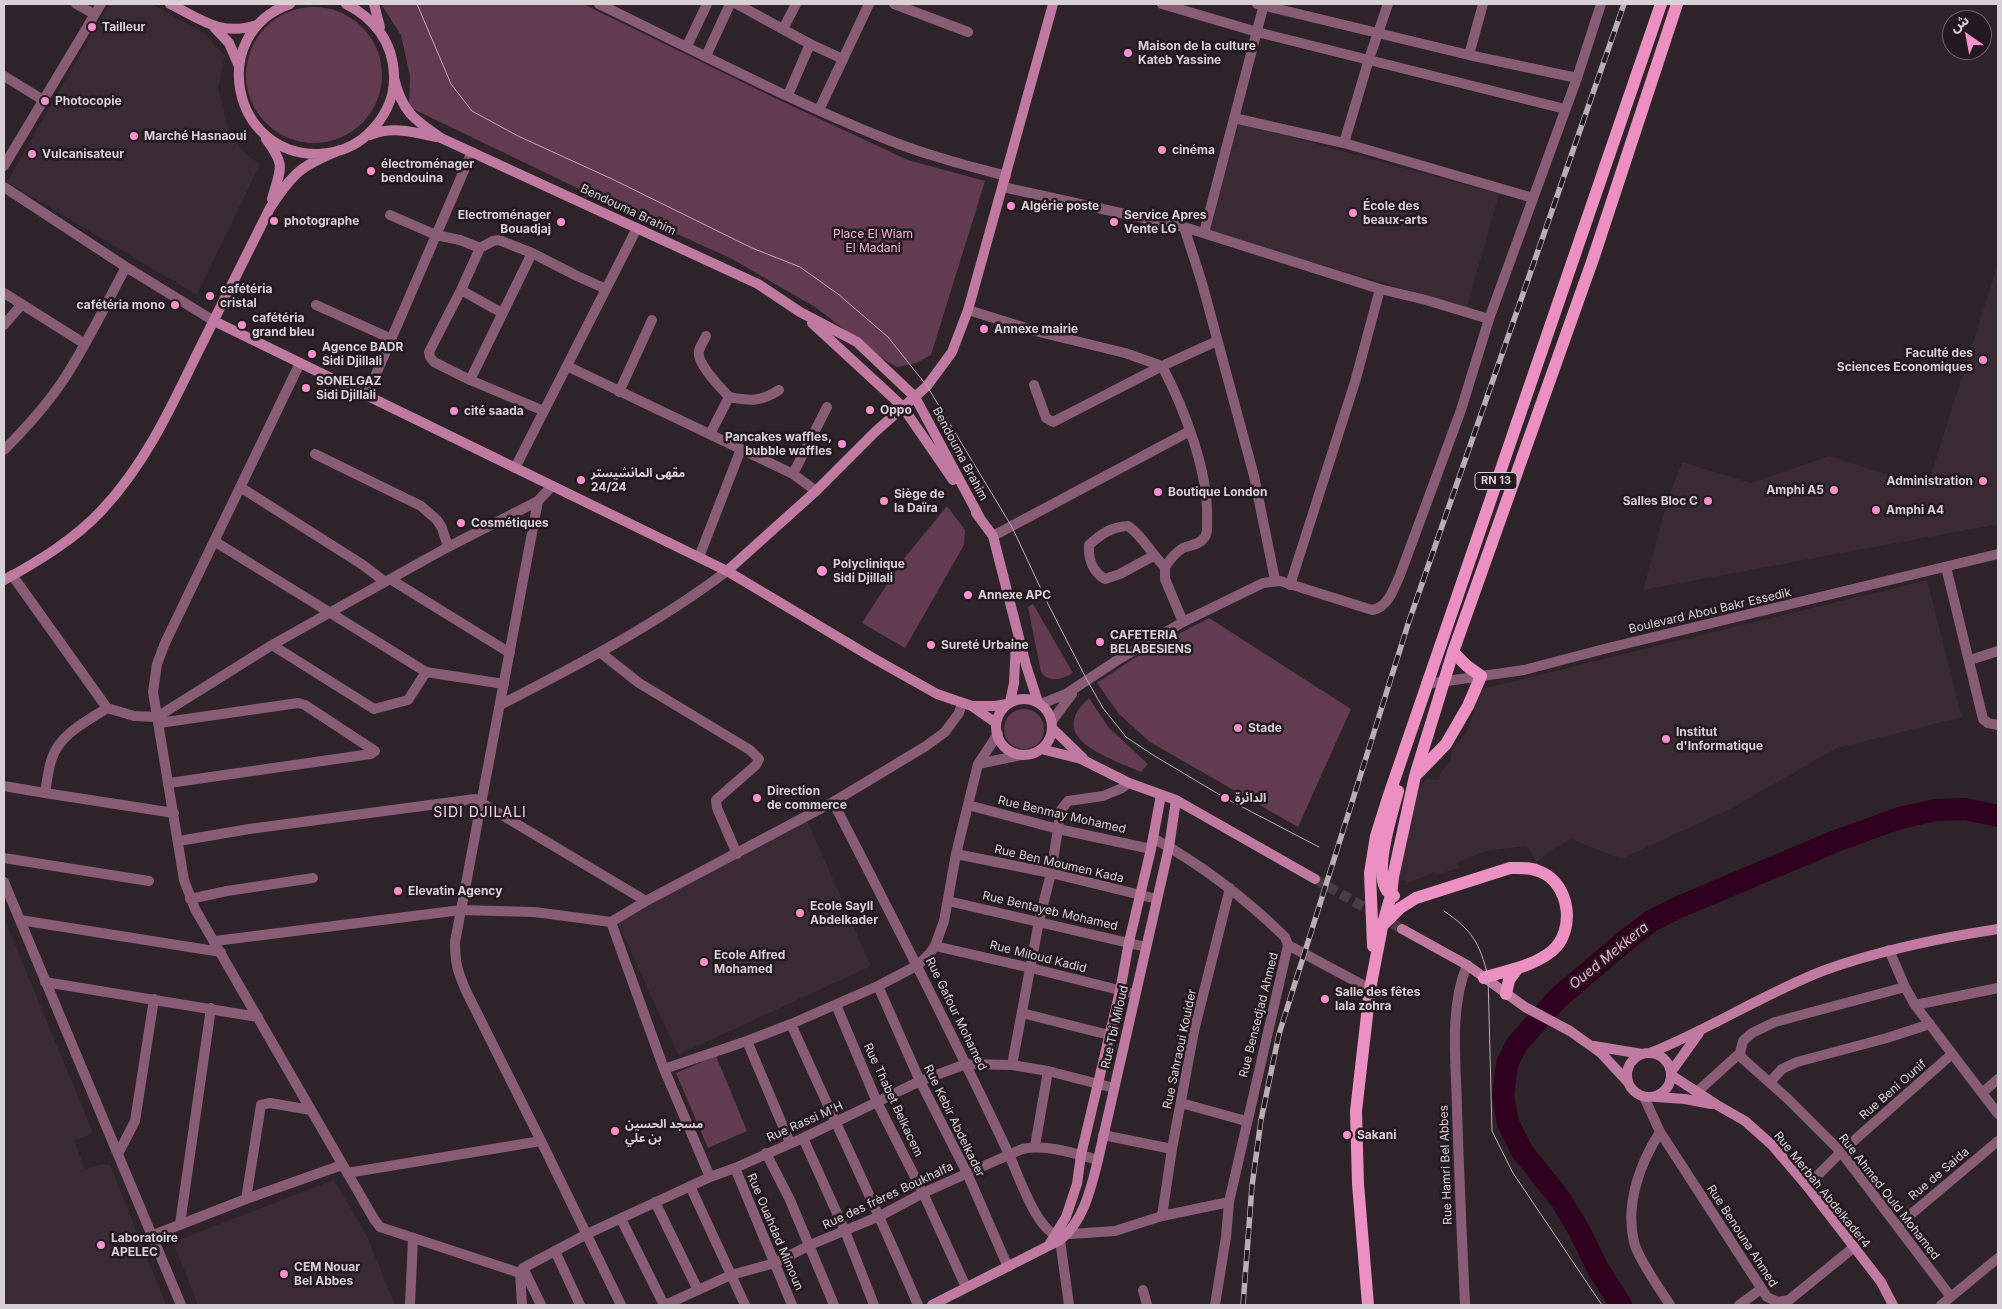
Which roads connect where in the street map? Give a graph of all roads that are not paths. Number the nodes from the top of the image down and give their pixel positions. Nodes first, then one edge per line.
1 (76, 4) edge
2 (101, 4) edge
3 (170, 4) edge
4 (290, 4) edge
5 (346, 4) edge
6 (374, 4) edge
7 (598, 4) edge
8 (707, 4) edge
9 (730, 4) edge
10 (736, 4) edge
11 (796, 4) edge
12 (869, 4) edge
13 (894, 4) edge
14 (1053, 4) edge
15 (1162, 4) edge
16 (1262, 4) edge
17 (1388, 4) edge
18 (1483, 4) edge
19 (1601, 4) edge
20 (1661, 4) edge
21 (1677, 4) edge
22 (752, 7) edge
23 (94, 14) junction
24 (211, 24) junction
25 (258, 24) junction
26 (783, 29) junction
27 (968, 32) dead end
28 (1257, 32) junction
29 (1380, 32) junction
30 (383, 35) junction
31 (810, 44) junction
32 (687, 46) junction
33 (706, 56) junction
34 (1469, 56) junction
35 (844, 59) junction
36 (1369, 59) junction
37 (239, 65) junction
38 (4, 76) edge
39 (394, 78) junction
40 (1577, 78) junction
41 (788, 95) junction
42 (43, 100) junction
43 (1565, 109) junction
44 (820, 110) junction
45 (1234, 118) junction
46 (259, 130) junction
47 (364, 137) junction
48 (441, 138) junction
49 (1344, 143) junction
50 (340, 150) junction
51 (472, 152) junction
52 (4, 166) edge
53 (1006, 176) junction
54 (4, 187) edge
55 (1003, 187) junction
56 (1533, 198) junction
57 (270, 208) junction
58 (390, 215) dead end
59 (1184, 227) junction
60 (636, 228) junction
61 (1204, 233) junction
62 (436, 235) junction
63 (480, 248) junction
64 (532, 253) junction
65 (126, 267) junction
66 (606, 288) junction
67 (1380, 289) junction
68 (461, 290) junction
69 (4, 292) edge
70 (22, 304) junction
71 (316, 305) dead end
72 (968, 310) junction
73 (800, 312) junction
74 (502, 313) junction
75 (1489, 319) junction
76 (652, 320) dead end
77 (214, 321) junction
78 (4, 325) edge
79 (706, 336) dead end
80 (392, 338) junction
81 (1217, 341) junction
82 (85, 344) junction
83 (300, 363) junction
84 (567, 366) junction
85 (1162, 366) junction
86 (470, 380) junction
87 (1034, 385) dead end
88 (779, 390) dead end
89 (620, 392) junction
90 (367, 395) junction
91 (729, 397) junction
92 (915, 397) junction
93 (902, 406) junction
94 (826, 407) dead end
95 (544, 411) junction
96 (1190, 430) junction
97 (710, 434) junction
98 (741, 449) junction
99 (4, 450) edge
100 (315, 454) dead end
101 (515, 468) junction
102 (794, 474) junction
103 (552, 486) junction
104 (240, 487) junction
105 (816, 491) junction
106 (538, 501) junction
107 (980, 518) junction
108 (993, 536) junction
109 (214, 541) junction
110 (448, 547) junction
111 (1998, 554) edge
112 (1153, 556) junction
113 (699, 557) junction
114 (1165, 567) junction
115 (1946, 568) junction
116 (727, 571) junction
117 (8, 578) edge
118 (387, 580) junction
119 (1275, 580) junction
120 (1290, 585) junction
121 (329, 613) junction
122 (1183, 622) junction
123 (1016, 627) junction
124 (272, 645) junction
125 (1454, 652) junction
126 (1998, 652) edge
127 (510, 653) junction
128 (601, 653) junction
129 (1970, 660) junction
130 (426, 672) junction
131 (1481, 676) junction
132 (1443, 683) junction
133 (504, 684) junction
134 (1426, 684) junction
135 (1078, 687) junction
136 (1009, 703) junction
137 (1040, 703) junction
138 (500, 705) junction
139 (967, 705) junction
140 (107, 708) junction
141 (158, 720) junction
142 (996, 723) junction
143 (1052, 725) junction
144 (1998, 725) edge
145 (998, 734) junction
146 (1041, 749) junction
147 (1020, 755) junction
148 (1402, 758) junction
149 (1090, 763) junction
150 (978, 764) junction
151 (1415, 776) junction
152 (169, 783) junction
153 (1129, 783) junction
154 (4, 786) edge
155 (45, 793) junction
156 (1161, 795) junction
157 (1176, 800) junction
158 (482, 801) junction
159 (832, 802) junction
160 (968, 806) junction
161 (174, 813) junction
162 (1058, 828) junction
163 (179, 840) junction
164 (1152, 844) junction
165 (1169, 847) junction
166 (737, 854) junction
167 (956, 854) junction
168 (4, 858) edge
169 (1051, 873) junction
170 (313, 878) dead end
171 (1315, 879) tunnel mouth
172 (149, 880) dead end
173 (4, 882) edge
174 (1230, 888) junction
175 (1391, 895) junction
176 (1140, 896) junction
177 (1416, 898) junction
178 (190, 899) junction
179 (1157, 899) junction
180 (646, 901) junction
181 (948, 901) junction
182 (461, 910) junction
183 (20, 920) junction
184 (1040, 921) junction
185 (611, 922) junction
186 (1382, 927) junction
187 (1402, 929) tunnel mouth
188 (1998, 929) edge
189 (215, 941) junction
190 (1129, 942) junction
191 (1288, 945) junction
192 (935, 946) junction
193 (1146, 947) junction
194 (1889, 950) junction
195 (221, 952) junction
196 (918, 965) junction
197 (1467, 965) junction
198 (1374, 966) junction
199 (1032, 968) junction
200 (1518, 968) junction
201 (1484, 978) junction
202 (45, 982) junction
203 (878, 986) junction
204 (1904, 987) junction
205 (1998, 988) edge
206 (1370, 989) junction
207 (1120, 991) junction
208 (1135, 994) junction
209 (1506, 994) junction
210 (154, 999) junction
211 (836, 1005) junction
212 (1915, 1005) junction
213 (211, 1008) junction
214 (1022, 1013) junction
215 (258, 1017) junction
216 (791, 1024) junction
217 (1930, 1024) junction
218 (1702, 1031) junction
219 (1109, 1035) junction
220 (747, 1041) junction
221 (1590, 1045) junction
222 (1740, 1053) junction
223 (1646, 1054) junction
224 (1952, 1054) junction
225 (966, 1064) junction
226 (1012, 1064) junction
227 (664, 1069) junction
228 (1048, 1071) junction
229 (1671, 1073) junction
230 (1998, 1078) edge
231 (920, 1081) junction
232 (1628, 1081) junction
233 (1770, 1082) junction
234 (1097, 1084) junction
235 (1114, 1088) junction
236 (1697, 1092) junction
237 (1982, 1093) junction
238 (1649, 1097) junction
239 (877, 1102) junction
240 (1180, 1103) junction
241 (1717, 1105) junction
242 (311, 1110) junction
243 (1998, 1114) edge
244 (1246, 1120) junction
245 (836, 1124) junction
246 (1660, 1132) junction
247 (1103, 1135) junction
248 (126, 1136) junction
249 (111, 1138) junction
250 (803, 1138) junction
251 (541, 1141) junction
252 (1998, 1141) edge
253 (790, 1143) junction
254 (1035, 1146) junction
255 (1172, 1149) junction
256 (1841, 1152) junction
257 (766, 1153) junction
258 (1009, 1153) junction
259 (118, 1154) junction
260 (1081, 1155) junction
261 (1098, 1160) junction
262 (735, 1168) junction
263 (345, 1169) junction
264 (967, 1173) junction
265 (710, 1177) junction
266 (690, 1186) junction
267 (1807, 1186) junction
268 (923, 1193) junction
269 (246, 1198) junction
270 (656, 1202) junction
271 (1228, 1202) junction
272 (880, 1216) junction
273 (1162, 1216) junction
274 (621, 1219) junction
275 (180, 1224) junction
276 (1897, 1226) junction
277 (845, 1231) junction
278 (587, 1234) junction
279 (152, 1236) junction
280 (1058, 1238) junction
281 (413, 1239) junction
282 (810, 1245) junction
283 (1853, 1248) junction
284 (555, 1251) junction
285 (1998, 1258) edge
286 (775, 1263) junction
287 (1008, 1267) junction
288 (522, 1270) junction
289 (731, 1275) junction
290 (966, 1287) junction
291 (1761, 1289) junction
292 (698, 1290) junction
293 (1143, 1290) dead end
294 (1951, 1297) junction
295 (181, 1305) edge
296 (410, 1305) edge
297 (522, 1305) edge
298 (541, 1305) edge
299 (580, 1305) edge
300 (621, 1305) edge
301 (665, 1305) edge
302 (745, 1305) edge
303 (792, 1305) edge
304 (834, 1305) edge
305 (874, 1305) edge
306 (918, 1305) edge
307 (932, 1305) edge
308 (1069, 1305) edge
309 (1147, 1305) edge
310 (1215, 1305) edge
311 (1368, 1305) edge
312 (1465, 1305) edge
313 (1670, 1305) edge
314 (1740, 1305) edge
315 (1893, 1305) edge
316 (1941, 1305) edge

1 - 23 street
2 - 23 street
3 - 24 main road
4 - 25 main road
5 - 30 main road
6 - 30 main road
7 - 32 street
8 - 32 street
9 - 33 street
10 - 22 street
11 - 26 street
12 - 35 street
13 - 27 street
14 - 53 main road
15 - 28 street
16 - 28 street
16 - 29 street
17 - 29 street
18 - 34 street
19 - 40 street
20 - 134 main road, RN 13
21 - 125 main road, RN 13
22 - 26 street
23 - 42 street
24 - 25 main road
24 - 37 main road
25 - 37 main road
26 - 31 street
28 - 36 street
28 - 45 street
29 - 34 street
29 - 36 street
30 - 39 main road
31 - 35 street
31 - 41 street
32 - 33 street
33 - 41 street
34 - 40 street
35 - 44 street
36 - 43 street
36 - 49 street
37 - 46 main road
38 - 42 street
39 - 47 main road
39 - 48 main road
40 - 43 street
41 - 44 street
42 - 52 street
43 - 56 street
44 - 53 street
45 - 49 street
45 - 61 street
46 - 50 main road
46 - 57 main road
47 - 48 main road
47 - 50 main road
48 - 51 main road, Bendouma Brahim
49 - 56 street
50 - 57 main road
51 - 60 main road, Bendouma Brahim
51 - 62 street
53 - 55 main road
54 - 65 street
55 - 59 street
55 - 72 main road
56 - 75 street
57 - 77 main road
58 - 62 street
59 - 61 street
59 - 81 street
60 - 66 street
60 - 73 main road, Bendouma Brahim
61 - 67 street
62 - 63 street
62 - 80 street
63 - 64 street
63 - 68 street
64 - 66 street
64 - 74 street
65 - 77 street
65 - 82 street
66 - 84 street
67 - 75 street
67 - 120 street
68 - 74 street
68 - 86 street
69 - 70 street
70 - 78 street
70 - 82 street
71 - 80 street
72 - 85 street
72 - 92 main road
73 - 92 main road, Bendouma Brahim
73 - 93 main road, Bendouma Brahim
74 - 86 street
75 - 120 street
76 - 89 street
77 - 83 main road
77 - 117 main road
79 - 91 street
80 - 90 street
81 - 85 street
81 - 119 street
82 - 99 street
83 - 90 main road
83 - 104 street
84 - 89 street
84 - 95 street
85 - 87 street
85 - 96 street
86 - 95 street
88 - 91 street
89 - 97 street
90 - 101 main road
91 - 97 street
92 - 93 main road
92 - 107 main road, Bendouma Brahim
93 - 105 main road
93 - 107 main road, Bendouma Brahim
94 - 102 street
95 - 101 street
96 - 108 street
96 - 114 street
97 - 98 street
98 - 102 street
98 - 113 street
100 - 110 street
101 - 103 main road
102 - 105 street
103 - 106 street
103 - 113 main road
104 - 109 street
104 - 118 street
105 - 116 main road
106 - 110 street
106 - 127 street
107 - 108 main road, Bendouma Brahim
108 - 123 main road, Bendouma Brahim
109 - 121 street
109 - 141 street
110 - 118 street
111 - 115 street, Boulevard Abou Bakr Essedik
112 - 112 street
112 - 114 street
113 - 116 main road
114 - 122 street
115 - 129 street
115 - 131 street, Boulevard Abou Bakr Essedik
116 - 128 street
116 - 139 main road
117 - 140 street
118 - 121 street
118 - 127 street
119 - 120 street
119 - 122 street
121 - 124 street
121 - 130 street
122 - 135 street
123 - 136 main road, Bendouma Brahim
123 - 137 main road, Bendouma Brahim
124 - 130 street
124 - 141 street
125 - 131 main road
125 - 132 main road, RN 13
126 - 129 street
127 - 133 street
128 - 138 street
128 - 166 street
129 - 144 street
130 - 133 street
131 - 132 street, Boulevard Abou Bakr Essedik
131 - 151 main road
132 - 134 street, Boulevard Abou Bakr Essedik
132 - 151 main road, RN 13
133 - 138 street
134 - 148 main road, RN 13
135 - 137 street
135 - 143 street
136 - 137 main road
136 - 139 main road
136 - 142 main road
137 - 143 main road
138 - 158 street
139 - 142 main road
139 - 159 street
140 - 141 street
140 - 155 street
141 - 152 street
141 - 152 street
142 - 145 main road
143 - 146 main road
143 - 149 main road
145 - 147 main road
145 - 150 street
146 - 147 main road
146 - 149 main road
147 - 150 street
148 - 175 main road
148 - 198 main road, RN 13
149 - 153 main road
150 - 160 street
151 - 175 main road, RN 13
152 - 161 street
153 - 156 main road
153 - 162 street
154 - 155 street
155 - 161 street
156 - 157 main road
156 - 164 main road
157 - 165 main road, Rue Tbi Miloud
157 - 171 main road
158 - 163 street
158 - 180 street
158 - 182 street
159 - 166 street
159 - 196 street, Rue Gafour Mohamed
160 - 162 street, Rue Benmay Mohamed
160 - 167 street
161 - 163 street
162 - 164 street, Rue Benmay Mohamed
162 - 169 street
163 - 178 street
164 - 165 street, Rue Bensedjad Ahmed
164 - 176 main road
165 - 174 street, Rue Bensedjad Ahmed
165 - 179 main road, Rue Tbi Miloud
166 - 180 street
167 - 169 street, Rue Ben Moumen Kada
167 - 181 street
168 - 172 street
169 - 176 street, Rue Ben Moumen Kada
169 - 184 street
170 - 178 street
173 - 183 street
174 - 191 street, Rue Bensedjad Ahmed
174 - 240 street, Rue Sahraoui Kouider
175 - 177 main road
175 - 186 main road, RN 13
176 - 179 street, Rue Ben Moumen Kada
176 - 190 main road
177 - 186 main road
177 - 200 main road
178 - 189 street
179 - 193 main road, Rue Tbi Miloud
180 - 185 street
181 - 184 street, Rue Bentayeb Mohamed
181 - 192 street
182 - 185 street
182 - 189 street
182 - 251 street
183 - 195 street
183 - 202 street
184 - 190 street, Rue Bentayeb Mohamed
184 - 199 street
185 - 227 street
186 - 198 main road, RN 13
187 - 197 main road
188 - 194 main road
189 - 195 street
190 - 193 street, Rue Bentayeb Mohamed
190 - 207 main road
191 - 206 street
191 - 244 street, Rue Bensedjad Ahmed
192 - 196 street
192 - 199 street, Rue Miloud Kadid
193 - 208 main road, Rue Tbi Miloud
194 - 204 street
194 - 218 main road
195 - 215 street
196 - 203 street
196 - 225 street, Rue Gafour Mohamed
197 - 201 main road
197 - 312 street, Rue Hamri Bel Abbes
198 - 206 main road
199 - 207 street, Rue Miloud Kadid
199 - 214 street
200 - 201 main road
200 - 209 main road
201 - 209 main road
202 - 210 street
202 - 249 street
203 - 211 street
203 - 231 street, Rue Kebir Abdelkader
204 - 212 street
204 - 222 street
205 - 212 street
206 - 311 main road
207 - 208 street, Rue Miloud Kadid
207 - 219 main road
208 - 235 main road, Rue Tbi Miloud
209 - 221 main road
210 - 213 street
210 - 248 street
211 - 216 street
211 - 239 street, Rue Thabet Belkacem
212 - 217 street
213 - 215 street
213 - 275 street
214 - 219 street
214 - 226 street
215 - 242 street
216 - 220 street
216 - 245 street
217 - 224 street
217 - 233 street
218 - 223 main road
218 - 229 main road
219 - 234 main road
220 - 227 street
220 - 253 street
221 - 223 main road
221 - 232 main road
222 - 233 street, Rue Ahmed Ould Mohamed
222 - 236 street
223 - 229 main road
223 - 232 main road
224 - 237 street
224 - 256 street, Rue Beni Ounif
225 - 226 street, Rue Rassi M'H
225 - 231 street, Rue Rassi M'H
225 - 258 street, Rue Gafour Mohamed
226 - 228 street, Rue Rassi M'H
227 - 265 street
228 - 234 street, Rue Rassi M'H
228 - 254 street
229 - 236 main road, Rue Merbah Abdelkader4
229 - 238 main road
230 - 237 street
231 - 239 street, Rue Rassi M'H
231 - 264 street, Rue Kebir Abdelkader
232 - 238 main road
233 - 256 street, Rue Ahmed Ould Mohamed
234 - 235 street, Rue Rassi M'H
234 - 260 main road
235 - 247 main road, Rue Tbi Miloud
236 - 241 main road, Rue Merbah Abdelkader4
237 - 243 street
238 - 241 main road
238 - 246 street, Rue Benouna Ahmed
239 - 245 street, Rue Rassi M'H
239 - 268 street, Rue Thabet Belkacem
240 - 244 street
240 - 255 street, Rue Sahraoui Kouider
241 - 267 main road, Rue Merbah Abdelkader4
242 - 263 street
242 - 269 street
244 - 271 street, Rue Bensedjad Ahmed
245 - 250 street, Rue Rassi M'H
245 - 272 street
246 - 291 street, Rue Benouna Ahmed
246 - 313 street
247 - 255 street
247 - 261 main road, Rue Tbi Miloud
248 - 249 street
248 - 259 street
249 - 259 street
250 - 253 street, Rue Rassi M'H
250 - 277 street
251 - 263 street
251 - 278 street
252 - 276 street, Rue de Saida
253 - 257 street, Rue Rassi M'H
254 - 258 street, Rue des frères Boukhalfa
254 - 260 street, Rue des frères Boukhalfa
255 - 273 street, Rue Sahraoui Kouider
256 - 267 street, Rue Beni Ounif
256 - 276 street, Rue Ahmed Ould Mohamed
257 - 262 street, Rue Rassi M'H
257 - 282 street
258 - 264 street, Rue des frères Boukhalfa
258 - 280 street, Rue Gafour Mohamed
259 - 279 street
260 - 261 street, Rue des frères Boukhalfa
260 - 280 main road
261 - 280 main road, Rue Tbi Miloud
262 - 265 street, Rue Rassi M'H
262 - 286 street, Rue Ouahdad Mimoun
263 - 269 street
263 - 281 street
264 - 268 street, Rue des frères Boukhalfa
264 - 287 street, Rue Kebir Abdelkader
265 - 266 street, Rue Rassi M'H
266 - 270 street, Rue Rassi M'H
266 - 289 street
267 - 283 main road, Rue Merbah Abdelkader4
268 - 272 street, Rue des frères Boukhalfa
268 - 290 street, Rue Thabet Belkacem
269 - 275 street
270 - 274 street, Rue Rassi M'H
270 - 292 street
271 - 273 street
271 - 310 street, Rue Bensedjad Ahmed
272 - 277 street, Rue des frères Boukhalfa
272 - 306 street
273 - 280 street
274 - 278 street, Rue Rassi M'H
274 - 301 street
275 - 279 street
276 - 294 street, Rue Ahmed Ould Mohamed
277 - 282 street, Rue des frères Boukhalfa
277 - 305 street
278 - 284 street, Rue Rassi M'H
278 - 300 street
279 - 295 street
280 - 287 main road
280 - 308 street
281 - 288 street
281 - 296 street
282 - 286 street, Rue des frères Boukhalfa
282 - 304 street
283 - 291 street, Rue Benouna Ahmed
283 - 315 main road, Rue Merbah Abdelkader4
284 - 288 street, Rue Rassi M'H
284 - 299 street
285 - 294 street
286 - 289 street, Rue des frères Boukhalfa
286 - 303 street, Rue Ouahdad Mimoun
287 - 290 main road
288 - 297 street
288 - 298 street
289 - 292 street, Rue des frères Boukhalfa
289 - 302 street
290 - 307 main road
291 - 314 street
292 - 301 street, Rue des frères Boukhalfa
293 - 309 street
294 - 316 street

